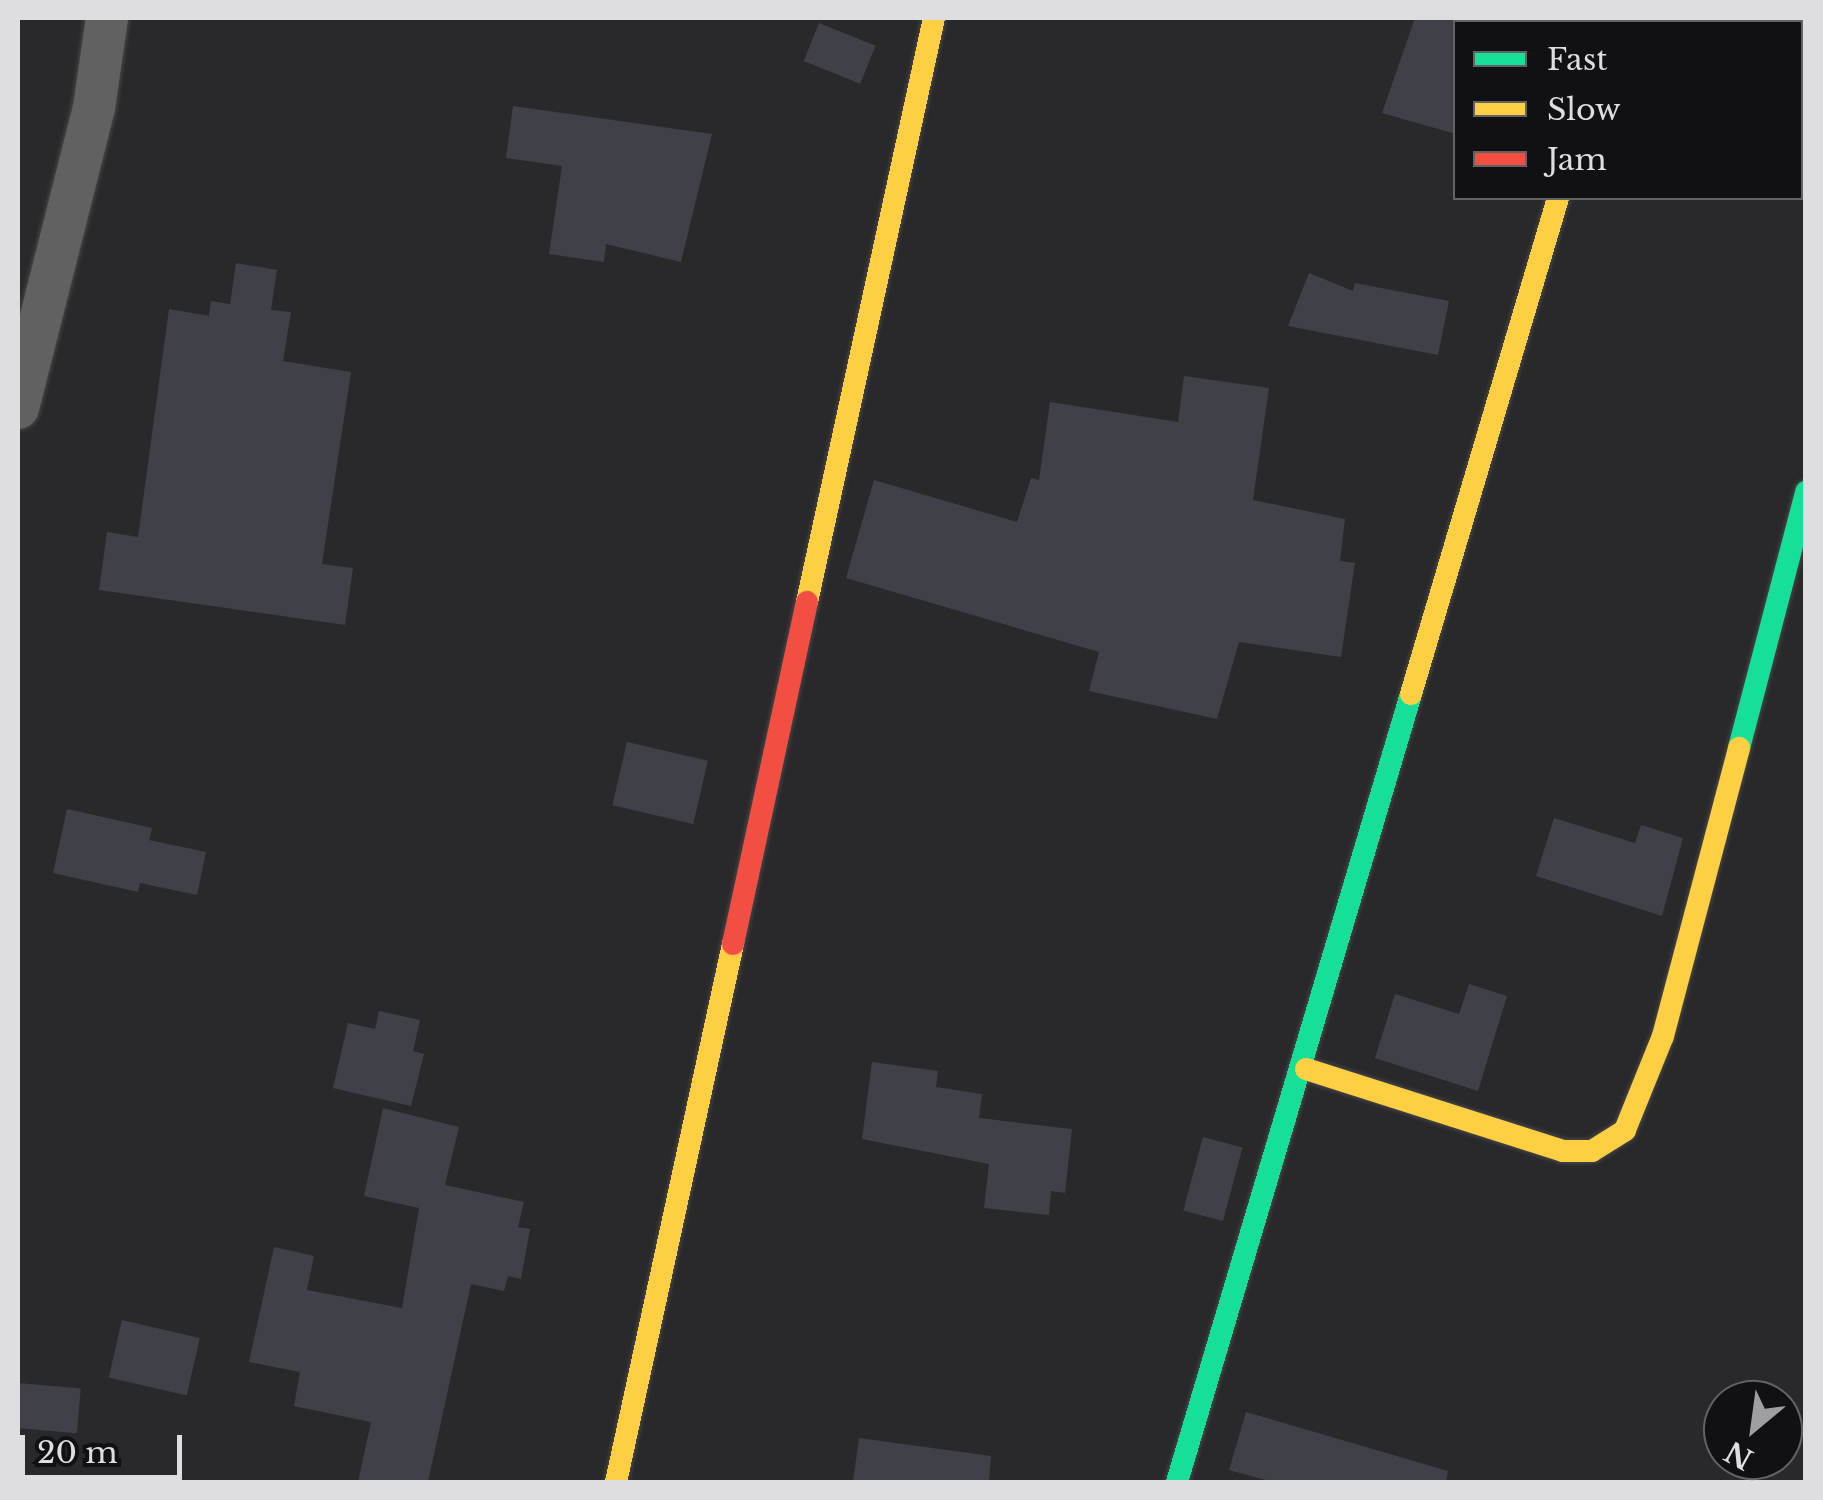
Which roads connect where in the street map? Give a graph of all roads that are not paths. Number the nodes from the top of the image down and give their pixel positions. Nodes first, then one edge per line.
1 (108, 18) edge
2 (934, 18) edge
3 (1557, 200) edge
4 (18, 408) edge
5 (1806, 492) edge
6 (1306, 1069) junction
7 (616, 1482) edge
8 (1176, 1482) edge

1 - 4 street
2 - 7 street
3 - 6 street
5 - 6 street
6 - 8 street

